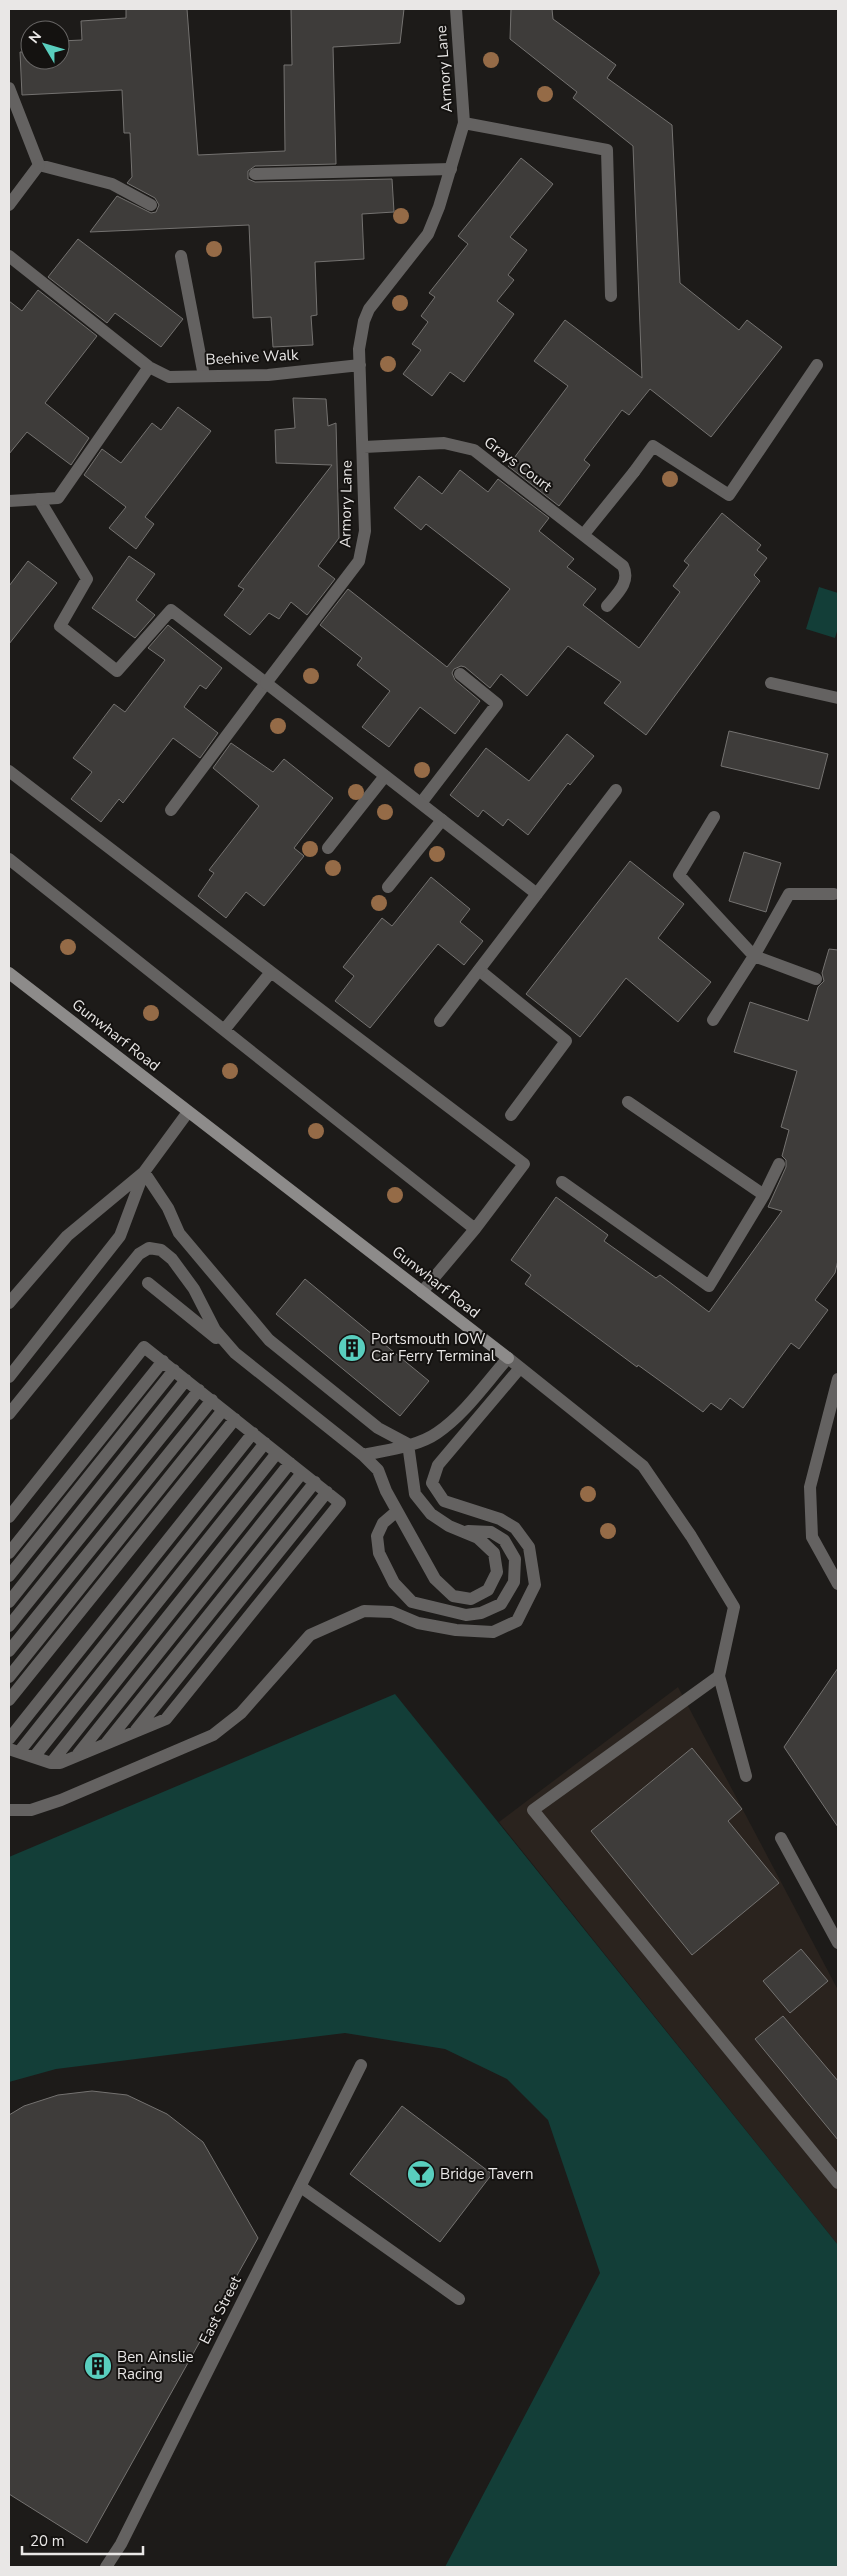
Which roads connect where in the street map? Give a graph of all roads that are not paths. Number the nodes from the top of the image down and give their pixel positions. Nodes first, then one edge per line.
1 (456, 9) edge
2 (9, 88) edge
3 (464, 123) junction
4 (39, 165) junction
5 (451, 169) junction
6 (256, 174) dead end
7 (150, 205) dead end
8 (9, 206) edge
9 (9, 256) edge
10 (181, 256) dead end
11 (611, 296) dead end
12 (360, 364) junction
13 (817, 365) dead end
14 (149, 367) junction
15 (204, 376) junction
16 (364, 447) junction
17 (39, 499) junction
18 (9, 501) edge
19 (584, 534) junction
20 (607, 606) dead end
21 (460, 674) dead end
22 (771, 683) dead end
23 (266, 684) junction
24 (838, 698) edge
25 (9, 771) edge
26 (385, 776) junction
27 (616, 790) dead end
28 (421, 803) junction
29 (170, 810) dead end
30 (714, 817) dead end
31 (442, 820) junction
32 (328, 848) dead end
33 (9, 859) edge
34 (388, 887) dead end
35 (538, 894) junction
36 (834, 894) dead end
37 (754, 956) junction
38 (479, 970) junction
39 (271, 972) junction
40 (9, 973) edge
41 (816, 979) dead end
42 (713, 1020) dead end
43 (440, 1021) dead end
44 (224, 1030) junction
45 (628, 1102) dead end
46 (188, 1112) junction
47 (511, 1116) dead end
48 (779, 1164) dead end
49 (144, 1172) junction
50 (562, 1182) dead end
51 (764, 1195) junction
52 (475, 1229) junction
53 (148, 1283) dead end
54 (422, 1292) junction
55 (9, 1303) edge
56 (235, 1353) junction
57 (508, 1358) junction
58 (162, 1361) junction
59 (520, 1368) junction
60 (174, 1370) junction
61 (9, 1377) edge
62 (838, 1379) edge
63 (186, 1380) junction
64 (199, 1390) junction
65 (212, 1400) junction
66 (223, 1410) junction
67 (9, 1414) edge
68 (235, 1419) junction
69 (253, 1433) junction
70 (265, 1443) junction
71 (408, 1444) junction
72 (277, 1452) junction
73 (363, 1455) junction
74 (290, 1463) junction
75 (302, 1473) junction
76 (315, 1482) junction
77 (397, 1511) junction
78 (9, 1517) edge
79 (461, 1530) junction
80 (9, 1553) edge
81 (9, 1576) edge
82 (838, 1584) edge
83 (9, 1602) edge
84 (9, 1626) edge
85 (9, 1651) edge
86 (719, 1676) junction
87 (9, 1677) edge
88 (9, 1700) edge
89 (9, 1739) edge
90 (106, 1743) junction
91 (14, 1750) edge
92 (77, 1756) junction
93 (34, 1757) junction
94 (51, 1763) junction
95 (746, 1776) dead end
96 (9, 1810) edge
97 (781, 1838) dead end
98 (838, 1943) edge
99 (361, 2066) dead end
100 (838, 2183) edge
101 (300, 2186) junction
102 (459, 2299) dead end
103 (106, 2567) edge

1 - 3 street, Armory Lane
2 - 4 street
3 - 5 street, Armory Lane
3 - 11 street
4 - 7 street
4 - 8 street
5 - 6 street
5 - 12 street, Armory Lane
9 - 14 street, Beehive Walk
10 - 15 street
12 - 15 street, Beehive Walk
12 - 16 street, Armory Lane
13 - 19 street
14 - 15 street, Beehive Walk
14 - 17 street
16 - 19 street, Grays Court
16 - 23 street, Armory Lane
17 - 18 street
17 - 23 street
19 - 20 street, Grays Court
21 - 28 street
22 - 24 street
23 - 26 street
23 - 29 street, Armory Lane
25 - 39 street
26 - 28 street
26 - 32 street
27 - 35 street
28 - 31 street
30 - 37 street
31 - 34 street
31 - 35 street
33 - 44 street
35 - 38 street
36 - 37 street
37 - 41 street
37 - 42 street
38 - 43 street
38 - 47 street
39 - 44 street
39 - 52 street
40 - 46 street, Gunwharf Road
44 - 52 street
45 - 51 street
46 - 49 street
46 - 54 street, Gunwharf Road
48 - 51 street
49 - 55 street
49 - 61 street
49 - 71 street
50 - 51 street
52 - 54 street
53 - 56 street
54 - 57 street, Gunwharf Road
56 - 67 street
56 - 73 street
57 - 59 street, Gunwharf Road
57 - 71 street
58 - 60 street
58 - 78 street
58 - 80 street
59 - 86 street, Gunwharf Road
59 - 96 street
60 - 63 street
60 - 81 street
62 - 82 street
63 - 64 street
63 - 83 street
64 - 65 street
64 - 84 street
65 - 66 street
65 - 85 street
66 - 68 street
66 - 87 street
68 - 69 street
68 - 88 street
69 - 70 street
69 - 89 street
70 - 72 street
70 - 91 street
71 - 73 street
71 - 79 street
72 - 74 street
72 - 93 street
73 - 77 street
74 - 75 street
74 - 94 street
75 - 76 street
75 - 92 street
76 - 90 street
76 - 90 street
77 - 79 street
77 - 79 street
86 - 95 street, Gunwharf Road
86 - 100 street
90 - 92 street
91 - 93 street
92 - 94 street
93 - 94 street
97 - 98 street
99 - 101 street, East Street
101 - 102 street
101 - 103 street, East Street

